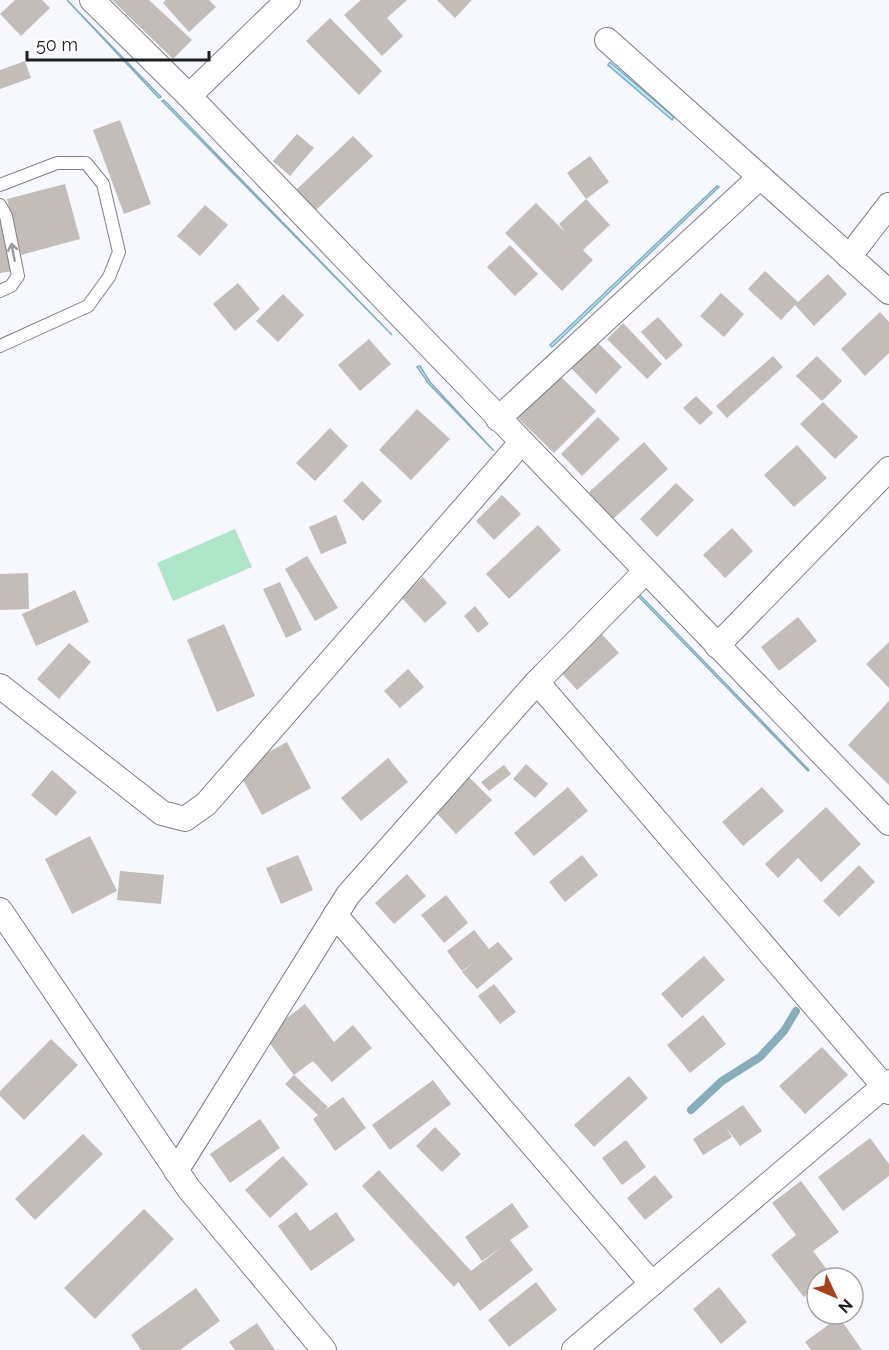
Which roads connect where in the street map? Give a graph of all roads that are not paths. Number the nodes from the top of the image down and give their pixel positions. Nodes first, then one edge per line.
1 (92, 0) edge
2 (288, 0) edge
3 (607, 40) dead end
4 (189, 96) junction
5 (760, 177) junction
6 (0, 185) edge
7 (0, 205) edge
8 (889, 205) edge
9 (849, 257) junction
10 (0, 291) edge
11 (889, 292) edge
12 (0, 346) edge
13 (498, 419) junction
14 (521, 443) junction
15 (889, 469) edge
16 (645, 572) junction
17 (717, 646) junction
18 (537, 681) junction
19 (0, 686) edge
20 (889, 824) edge
21 (0, 910) edge
22 (335, 915) junction
23 (887, 1087) edge
24 (176, 1171) junction
25 (652, 1284) junction
26 (324, 1350) edge
27 (574, 1350) edge

1 - 4 street
2 - 4 street
3 - 5 street
4 - 13 street
5 - 9 street
5 - 13 street
6 - 12 lane
10 -> 7 lane
8 - 9 street
9 - 11 street
13 - 14 street
14 - 16 street
14 - 19 street
15 - 17 street
16 - 17 street
16 - 18 street
17 - 20 street
18 - 22 street
18 - 23 street
21 - 24 street
22 - 24 street
22 - 25 street
23 - 25 street
24 - 26 street
25 - 27 street

